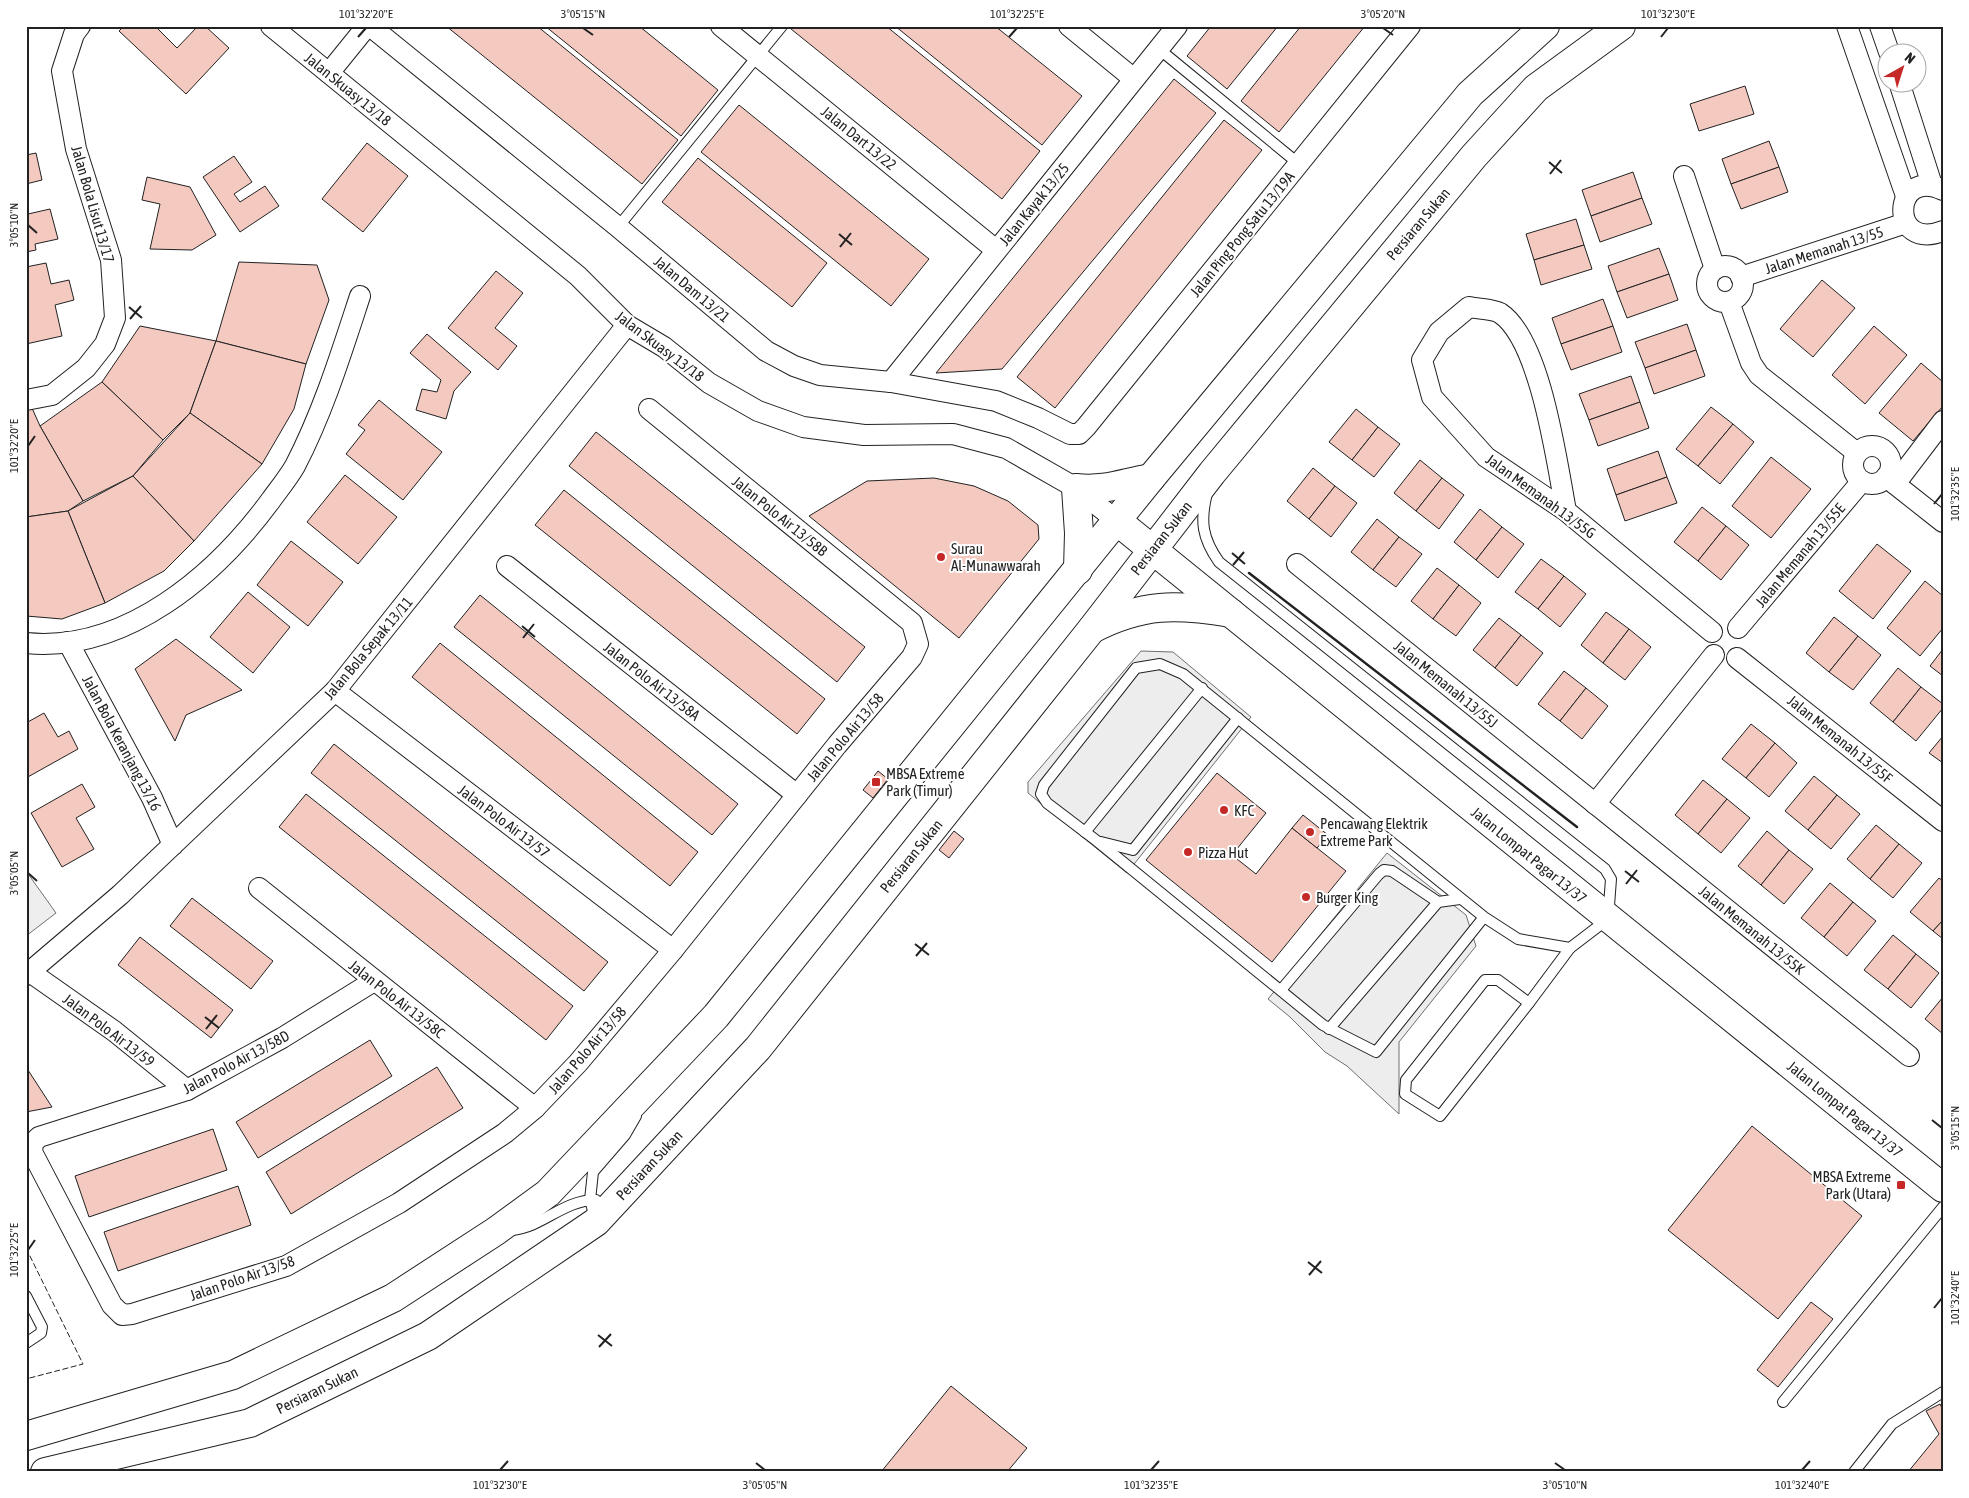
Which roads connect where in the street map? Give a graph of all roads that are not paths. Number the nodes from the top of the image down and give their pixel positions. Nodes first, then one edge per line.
1 (80, 26) edge
2 (271, 26) edge
3 (368, 26) edge
4 (721, 26) edge
5 (782, 26) edge
6 (1069, 26) edge
7 (1177, 26) edge
8 (1410, 26) edge
9 (1545, 26) edge
10 (1621, 26) edge
11 (1847, 26) edge
12 (1880, 26) edge
13 (1886, 42) edge
14 (1159, 49) junction
15 (758, 56) junction
16 (329, 73) junction
17 (1134, 79) junction
18 (1903, 92) edge
19 (1299, 164) junction
20 (1684, 176) dead end
21 (1938, 188) edge
22 (1906, 196) junction
23 (1906, 223) junction
24 (618, 227) junction
25 (1943, 231) edge
26 (996, 250) junction
27 (1715, 269) junction
28 (1742, 277) junction
29 (360, 296) dead end
30 (1729, 302) junction
31 (627, 325) junction
32 (891, 382) junction
33 (26, 400) edge
34 (649, 409) dead end
35 (1943, 421) edge
36 (1070, 434) joint
37 (1857, 453) junction
38 (1212, 473) junction
39 (1151, 478) junction
40 (1862, 481) junction
41 (1890, 481) junction
42 (1076, 488) junction
43 (1566, 512) junction
44 (1117, 521) junction
45 (1943, 522) edge
46 (1152, 549) junction
47 (1297, 564) dead end
48 (507, 566) dead end
49 (1078, 570) junction
50 (1231, 613) junction
51 (912, 623) joint
52 (1738, 628) junction
53 (1090, 630) junction
54 (1712, 632) junction
55 (68, 642) junction
56 (26, 643) edge
57 (1714, 655) junction
58 (1737, 658) junction
59 (1202, 688) junction
60 (335, 691) junction
61 (1238, 718) junction
62 (797, 795) junction
63 (1595, 804) junction
64 (1943, 821) edge
65 (1085, 832) junction
66 (1097, 841) junction
67 (172, 845) junction
68 (259, 888) dead end
69 (1460, 899) junction
70 (1438, 902) junction
71 (1484, 917) junction
72 (1608, 919) junction
73 (1570, 948) junction
74 (672, 950) junction
75 (28, 974) edge
76 (374, 981) junction
77 (1281, 990) junction
78 (1529, 1003) junction
79 (1329, 1029) junction
80 (1909, 1056) dead end
81 (651, 1085) junction
82 (187, 1090) junction
83 (535, 1108) junction
84 (1890, 1145) junction
85 (1943, 1173) edge
86 (1943, 1188) edge
87 (1943, 1207) edge
88 (600, 1208) junction
89 (496, 1231) junction
90 (26, 1296) edge
91 (122, 1315) joint
92 (26, 1343) edge
93 (1943, 1392) edge
94 (1783, 1402) dead end
95 (31, 1432) edge
96 (45, 1472) edge
97 (1854, 1472) edge

1 - 33 street, Jalan Bola Lisut 13/17
2 - 16 street, Jalan Skuasy 13/18
3 - 16 street
3 - 24 street, Jalan Dam 13/21
4 - 15 street, Jalan Dart 13/22
5 - 15 lane
6 - 17 street
7 - 14 street, Jalan Kayak 13/25
8 - 19 street, Jalan Ping Pong Satu 13/19A
9 - 39 main road
10 - 38 main road, Persiaran Sukan
11 - 22 street
12 - 13 street
14 - 17 street, Jalan Kayak 13/25
14 - 19 lane
15 - 24 lane
15 - 26 street, Jalan Dart 13/22
16 - 31 street, Jalan Skuasy 13/18
17 - 26 street, Jalan Kayak 13/25
18 - 21 street
19 - 36 street, Jalan Ping Pong Satu 13/19A
20 - 27 street
21 - 22 street
22 - 23 street
23 - 25 street
23 - 28 street, Jalan Memanah 13/55
24 - 32 street, Jalan Dam 13/21
26 - 32 street, Jalan Kayak 13/25
27 - 28 street
27 - 30 street
28 - 30 street
29 - 55 street
30 - 37 street
31 - 42 street, Jalan Skuasy 13/18
31 - 60 street, Jalan Bola Sepak 13/11
32 - 36 street, Jalan Dam 13/21
34 - 51 street, Jalan Polo Air 13/58B
35 - 41 street
37 - 40 street
37 - 41 street
38 - 46 main road, Persiaran Sukan
38 - 72 lane
39 - 42 main road
39 - 44 main road
40 - 41 street
40 - 52 street, Jalan Memanah 13/55E
41 - 45 street
42 - 44 street, Jalan Skuasy 13/18
42 - 49 main road
43 - 43 street, Jalan Memanah 13/55G
43 - 54 street, Jalan Memanah 13/55G
44 - 46 main road, Jalan Lompat Pagar 13/37
44 - 49 main road
46 - 50 main road, Jalan Lompat Pagar 13/37
46 - 53 main road, Persiaran Sukan
47 - 63 street, Jalan Memanah 13/55J
48 - 62 street, Jalan Polo Air 13/58A
49 - 81 main road
50 - 53 main road
50 - 72 main road, Jalan Lompat Pagar 13/37
51 - 62 street, Jalan Polo Air 13/58
52 - 54 street
52 - 58 street
53 - 88 main road, Persiaran Sukan
54 - 57 street
55 - 56 street
55 - 67 street, Jalan Bola Keranjang 13/16
57 - 58 street
57 - 63 street
58 - 64 street, Jalan Memanah 13/55F
59 - 61 lane
59 - 65 lane
59 - 65 lane
60 - 67 street, Jalan Bola Sepak 13/11
60 - 74 street, Jalan Polo Air 13/57
61 - 66 lane
61 - 69 lane
62 - 74 street, Jalan Polo Air 13/58
63 - 80 street, Jalan Memanah 13/55K
65 - 66 lane
66 - 77 lane
67 - 75 street, Jalan Bola Sepak 13/11
68 - 76 street, Jalan Polo Air 13/58C
69 - 70 lane
69 - 71 lane
70 - 77 lane
70 - 79 lane
71 - 73 lane
71 - 79 lane
72 - 73 lane
72 - 84 main road, Jalan Lompat Pagar 13/37
73 - 78 lane
74 - 83 street, Jalan Polo Air 13/58
75 - 82 street, Jalan Polo Air 13/59
76 - 82 street, Jalan Polo Air 13/58D
76 - 83 street, Jalan Polo Air 13/58C
77 - 79 lane
78 - 78 lane
81 - 88 lane
81 - 89 main road
82 - 91 street, Jalan Polo Air 13/58D
83 - 91 street, Jalan Polo Air 13/58
84 - 85 main road
84 - 86 main road, Jalan Lompat Pagar 13/37
87 - 94 lane
88 - 89 lane
88 - 96 main road, Persiaran Sukan
89 - 95 main road
90 - 92 lane
93 - 97 lane

